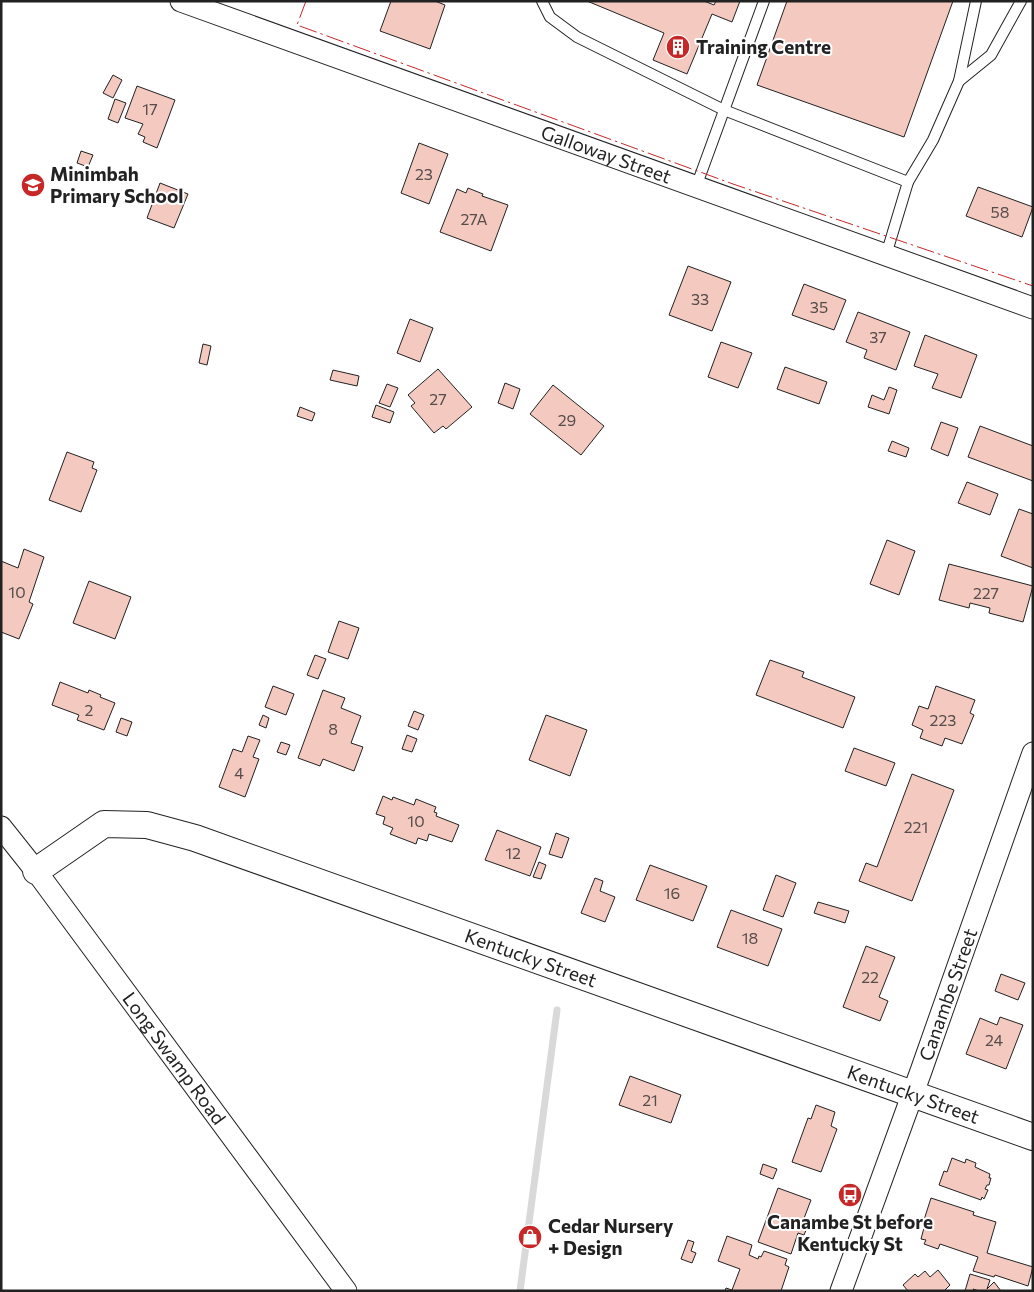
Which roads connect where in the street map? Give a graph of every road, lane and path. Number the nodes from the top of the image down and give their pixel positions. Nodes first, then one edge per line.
1 (180, 1) edge
2 (542, 1) edge
3 (764, 1) edge
4 (976, 1) edge
5 (1021, 1) edge
6 (959, 81) junction
7 (724, 110) junction
8 (908, 182) junction
9 (696, 187) junction
10 (886, 255) junction
11 (1033, 308) edge
12 (1033, 753) edge
13 (1, 827) edge
14 (36, 871) junction
15 (912, 1094) junction
16 (1033, 1137) edge
17 (346, 1291) edge
18 (840, 1291) edge

1 - 9 street, Galloway Street
2 - 7 lane
3 - 7 lane
4 - 6 lane
5 - 6 lane
6 - 8 lane
7 - 8 lane
7 - 9 lane
8 - 10 lane
9 - 10 street, Galloway Street
10 - 11 street, Galloway Street
12 - 15 street, Canambe Street
13 - 14 street, Long Swamp Road
14 - 15 street, Kentucky Street
14 - 17 street, Long Swamp Road
15 - 16 street, Kentucky Street
15 - 18 street, Canambe Street

